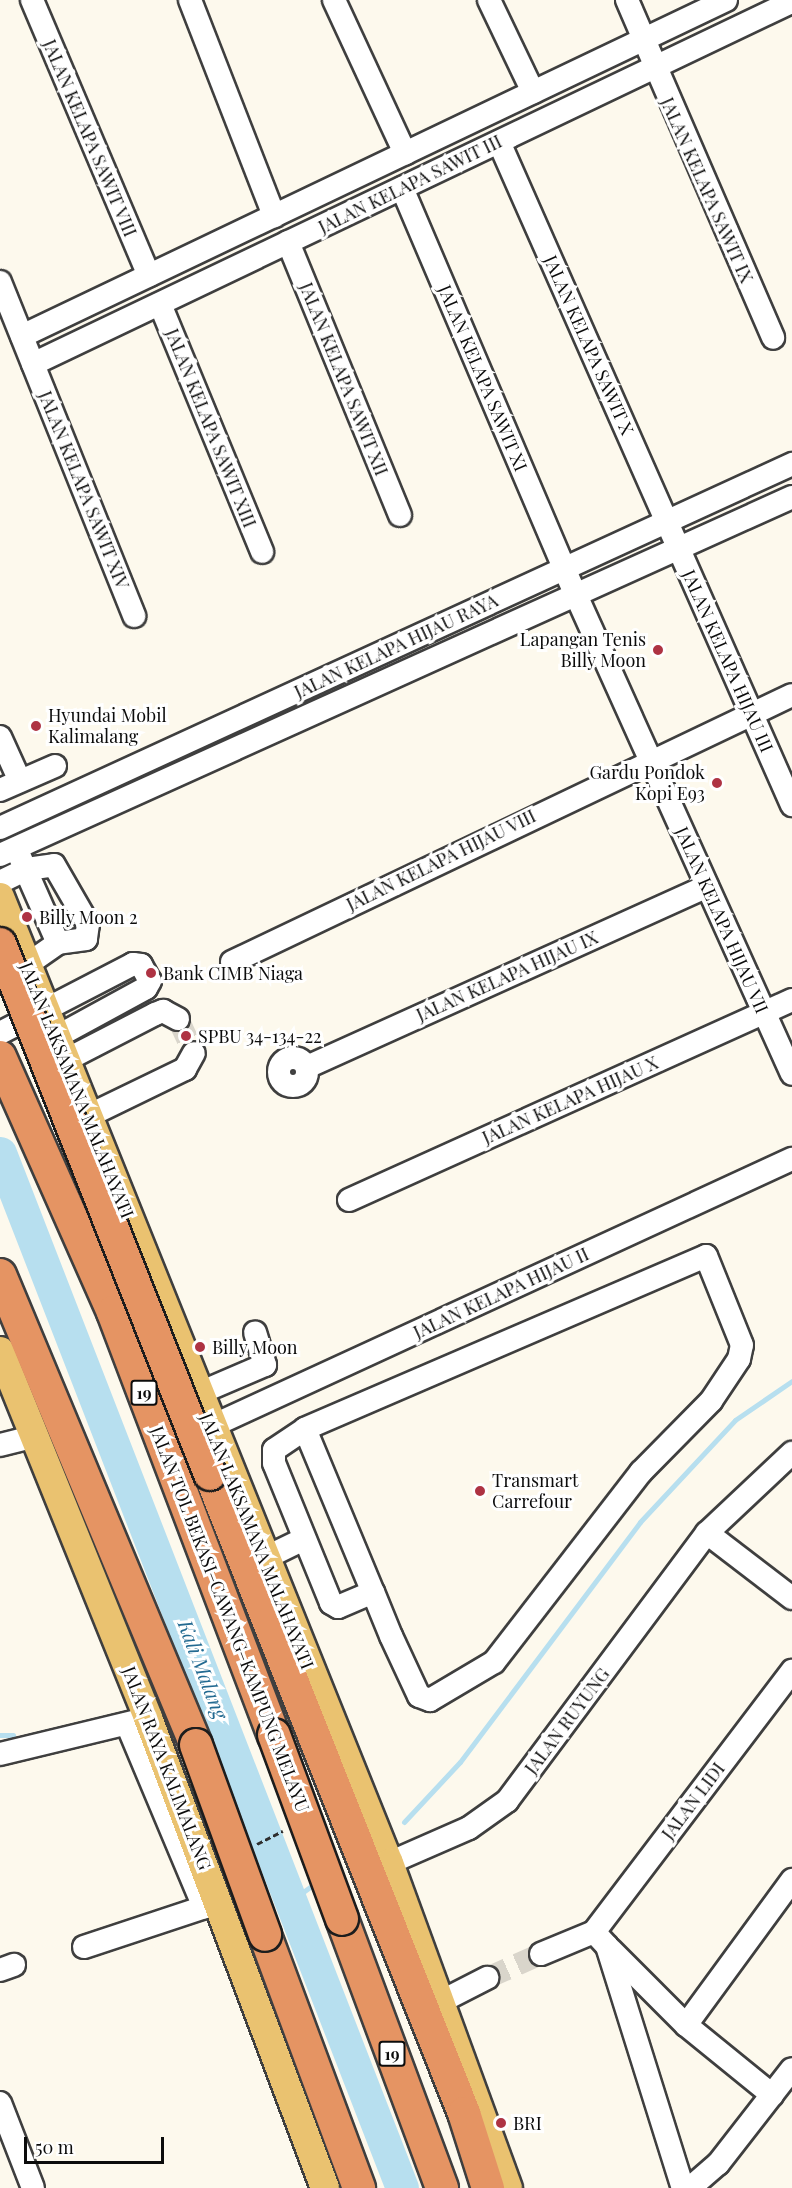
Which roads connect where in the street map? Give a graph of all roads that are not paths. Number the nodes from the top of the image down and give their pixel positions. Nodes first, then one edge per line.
1 (32, 0) edge
2 (190, 0) edge
3 (334, 0) edge
4 (489, 0) edge
5 (627, 0) edge
6 (726, 0) edge
7 (788, 7) edge
8 (643, 40) junction
9 (653, 68) junction
10 (533, 92) junction
11 (499, 142) junction
12 (405, 153) junction
13 (402, 188) junction
14 (274, 216) junction
15 (288, 243) junction
16 (149, 275) junction
17 (0, 282) edge
18 (160, 304) junction
19 (22, 336) junction
20 (772, 338) dead end
21 (33, 364) junction
22 (792, 464) edge
23 (792, 497) edge
24 (400, 515) dead end
25 (667, 522) junction
26 (678, 549) junction
27 (262, 552) dead end
28 (565, 569) junction
29 (576, 595) junction
30 (134, 616) dead end
31 (792, 695) edge
32 (750, 712) junction
33 (0, 737) edge
34 (650, 759) junction
35 (55, 766) dead end
36 (113, 776) junction
37 (10, 785) edge
38 (122, 800) junction
39 (792, 806) edge
40 (0, 828) edge
41 (7, 852) edge
42 (27, 869) junction
43 (0, 882) edge
44 (707, 886) junction
45 (0, 897) edge
46 (0, 944) edge
47 (58, 944) junction
48 (232, 962) dead end
49 (27, 965) junction
50 (792, 1000) edge
51 (45, 1010) junction
52 (764, 1012) junction
53 (178, 1019) dead end
54 (6, 1030) edge
55 (60, 1049) junction
56 (195, 1053) dead end
57 (0, 1057) edge
58 (306, 1067) dead end
59 (792, 1074) edge
60 (88, 1116) junction
61 (792, 1160) edge
62 (349, 1200) dead end
63 (0, 1275) edge
64 (255, 1332) dead end
65 (0, 1351) edge
66 (197, 1394) junction
67 (210, 1427) junction
68 (305, 1429) junction
69 (35, 1436) junction
70 (2, 1440) edge
71 (792, 1453) edge
72 (706, 1533) junction
73 (304, 1539) junction
74 (265, 1557) junction
75 (373, 1592) junction
76 (792, 1598) edge
77 (792, 1671) edge
78 (137, 1721) junction
79 (0, 1754) edge
80 (386, 1859) junction
81 (792, 1880) edge
82 (211, 1905) junction
83 (601, 1939) junction
84 (84, 1947) dead end
85 (541, 1954) tunnel mouth
86 (487, 1978) tunnel mouth
87 (442, 2001) junction
88 (686, 2025) junction
89 (792, 2068) edge
90 (772, 2095) junction
91 (0, 2103) edge
92 (33, 2188) edge
93 (325, 2188) edge
94 (358, 2188) edge
95 (442, 2188) edge
96 (488, 2188) edge
97 (508, 2188) edge
98 (683, 2188) edge
99 (690, 2188) edge

1 - 16 street, JALAN KELAPA SAWIT VIII
2 - 14 street
3 - 12 street
4 - 10 street
5 - 8 street, JALAN KELAPA SAWIT IX
6 - 8 street, JALAN KELAPA SAWIT III
7 - 9 street, JALAN KELAPA SAWIT III
8 - 9 street, JALAN KELAPA SAWIT IX
8 - 10 street, JALAN KELAPA SAWIT III
9 - 11 street, JALAN KELAPA SAWIT III
9 - 20 street, JALAN KELAPA SAWIT IX
10 - 12 street, JALAN KELAPA SAWIT III
11 - 13 street, JALAN KELAPA SAWIT III
11 - 25 street, JALAN KELAPA SAWIT X
12 - 14 street, JALAN KELAPA SAWIT III
13 - 15 street, JALAN KELAPA SAWIT III
13 - 28 street, JALAN KELAPA SAWIT XI
14 - 16 street, JALAN KELAPA SAWIT III
15 - 18 street, JALAN KELAPA SAWIT III
15 - 24 street, JALAN KELAPA SAWIT XII
16 - 19 street, JALAN KELAPA SAWIT III
17 - 19 street, JALAN KELAPA SAWIT XIV
18 - 21 street, JALAN KELAPA SAWIT III
18 - 27 street, JALAN KELAPA SAWIT XIII
19 - 21 street, JALAN KELAPA SAWIT XIV
21 - 30 street, JALAN KELAPA SAWIT XIV
22 - 25 street, JALAN KELAPA HIJAU RAYA
23 - 26 street, JALAN KELAPA HIJAU RAYA
25 - 26 street, JALAN KELAPA SAWIT X
25 - 28 street, JALAN KELAPA HIJAU RAYA
26 - 29 street, JALAN KELAPA HIJAU RAYA
26 - 32 street, JALAN KELAPA HIJAU III
28 - 29 street, JALAN KELAPA HIJAU VII
28 - 36 street, JALAN KELAPA HIJAU RAYA
29 - 34 street, JALAN KELAPA HIJAU VII
29 - 38 street, JALAN KELAPA HIJAU RAYA
31 - 32 street, JALAN KELAPA HIJAU VIII
32 - 34 street, JALAN KELAPA HIJAU VIII
32 - 39 street, JALAN KELAPA HIJAU III
33 - 37 street
34 - 44 street, JALAN KELAPA HIJAU VII
34 - 48 street, JALAN KELAPA HIJAU VIII
35 - 37 street
36 - 38 street
36 - 40 street, JALAN KELAPA HIJAU RAYA
38 - 41 street, JALAN KELAPA HIJAU RAYA
41 - 42 street
42 - 43 street
42 - 47 street
42 - 47 street
44 - 52 street, JALAN KELAPA HIJAU VII
44 - 58 street, JALAN KELAPA HIJAU IX
45 - 49 main road, JALAN LAKSAMANA MALAHAYATI
46 - 96 highway, bridge
47 - 49 street
49 - 51 main road, JALAN LAKSAMANA MALAHAYATI
50 - 52 street, JALAN KELAPA HIJAU X
51 - 54 street
51 - 55 main road, JALAN LAKSAMANA MALAHAYATI
51 - 55 street
52 - 59 street, JALAN KELAPA HIJAU VII
52 - 62 street, JALAN KELAPA HIJAU X
53 - 55 street
55 - 60 main road, JALAN LAKSAMANA MALAHAYATI
56 - 60 street
57 - 95 highway, JALAN TOL BEKASI–CAWANG–KAMPUNG MELAYU / 19, bridge
60 - 66 main road, JALAN LAKSAMANA MALAHAYATI
61 - 67 street, JALAN KELAPA HIJAU II
63 - 94 highway, bridge
64 - 66 street
65 - 69 main road, JALAN RAYA KALIMALANG
66 - 67 main road, JALAN LAKSAMANA MALAHAYATI
67 - 74 main road, JALAN LAKSAMANA MALAHAYATI
68 - 73 street
68 - 75 street
68 - 75 street
69 - 70 street
69 - 78 main road, JALAN RAYA KALIMALANG
71 - 72 street, JALAN RUYUNG
72 - 76 street
72 - 80 street, JALAN RUYUNG
73 - 74 street
73 - 75 street
74 - 80 main road, JALAN LAKSAMANA MALAHAYATI
77 - 83 street, JALAN LIDI
78 - 79 street
78 - 82 main road, JALAN RAYA KALIMALANG
80 - 87 main road, JALAN LAKSAMANA MALAHAYATI
81 - 88 street
82 - 84 street
82 - 93 main road, JALAN RAYA KALIMALANG
83 - 85 street
83 - 88 street
83 - 98 street
86 - 87 street
87 - 97 main road, JALAN LAKSAMANA MALAHAYATI
88 - 90 street
89 - 90 street
90 - 99 street
91 - 92 street

